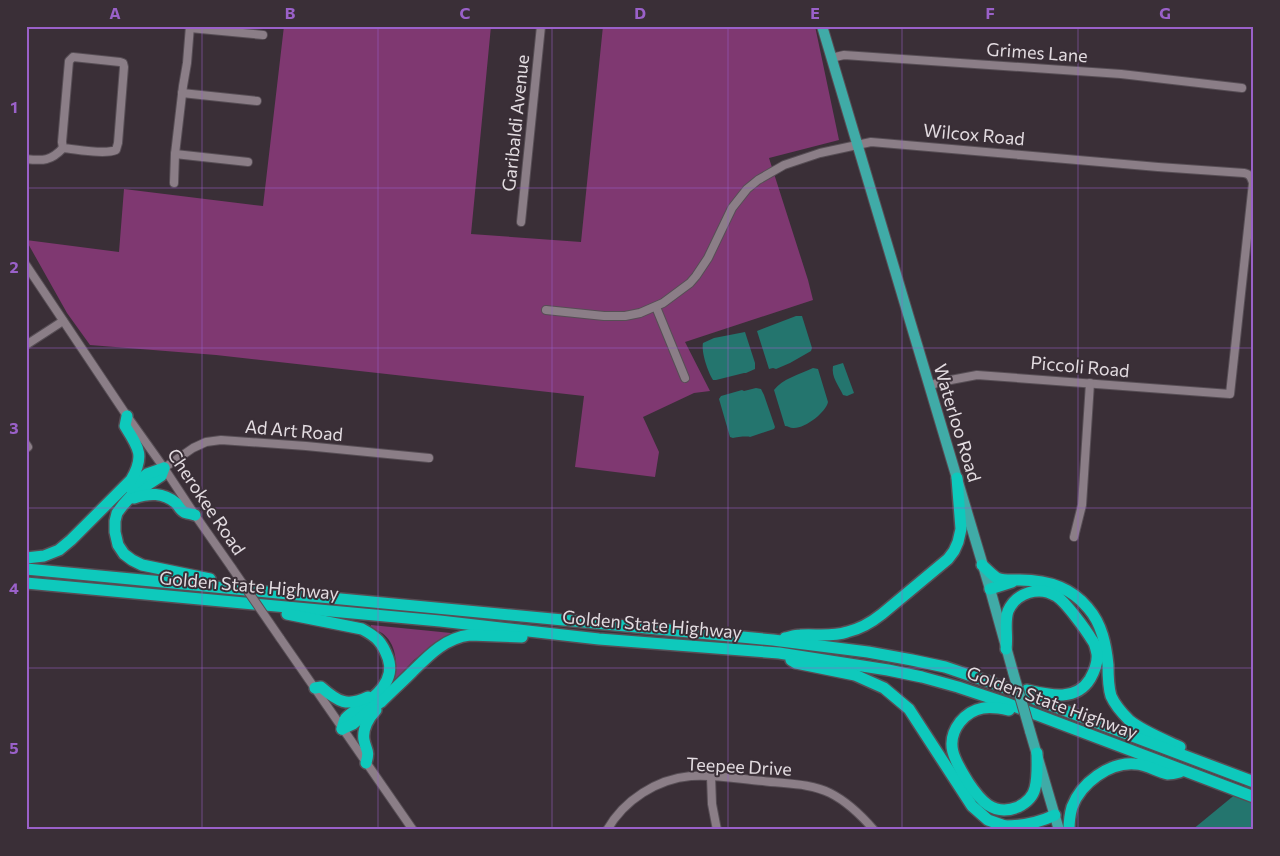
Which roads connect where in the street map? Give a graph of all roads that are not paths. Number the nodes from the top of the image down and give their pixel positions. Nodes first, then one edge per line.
1 (541, 26) edge
2 (822, 26) edge
3 (190, 27) edge
4 (263, 35) dead end
5 (831, 58) junction
6 (1242, 88) dead end
7 (182, 93) junction
8 (257, 101) dead end
9 (858, 145) junction
10 (63, 148) junction
11 (175, 154) junction
12 (26, 160) edge
13 (248, 162) dead end
14 (174, 184) dead end
15 (521, 222) dead end
16 (26, 265) edge
17 (656, 307) junction
18 (546, 310) dead end
19 (63, 321) junction
20 (26, 345) edge
21 (685, 378) dead end
22 (1090, 383) junction
23 (929, 386) junction
24 (1230, 394) joint
25 (127, 416) junction
26 (429, 458) dead end
27 (164, 468) junction
28 (957, 478) junction
29 (125, 495) junction
30 (195, 515) junction
31 (1074, 537) dead end
32 (26, 558) edge
33 (982, 565) junction
34 (26, 569) edge
35 (1019, 580) junction
36 (26, 583) edge
37 (230, 588) junction
38 (990, 589) junction
39 (258, 605) junction
40 (542, 632) junction
41 (773, 640) junction
42 (1006, 649) junction
43 (779, 653) junction
44 (992, 683) junction
45 (315, 688) junction
46 (378, 699) junction
47 (1041, 717) junction
48 (342, 729) junction
49 (1037, 753) junction
50 (1192, 759) junction
51 (366, 763) junction
52 (1185, 771) junction
53 (711, 777) junction
54 (1254, 782) edge
55 (1254, 798) edge
56 (1055, 814) junction
57 (1008, 828) edge
58 (413, 830) edge
59 (607, 830) edge
60 (717, 830) edge
61 (874, 830) edge
62 (1060, 830) edge
63 (1069, 830) edge

1 - 15 street, Garibaldi Avenue
2 - 5 main road, Waterloo Road
3 - 4 street
3 - 7 street
5 - 6 street, Grimes Lane
5 - 9 main road, Waterloo Road
7 - 8 street
7 - 11 street
9 - 17 street, Wilcox Road
9 - 23 main road, Waterloo Road
9 - 24 street, Wilcox Road
10 - 10 street
10 - 12 street
11 - 13 street
11 - 14 street
16 - 19 street, Cherokee Road
17 - 18 street, Wilcox Road
17 - 21 street
19 - 20 street
19 - 25 street, Cherokee Road
22 - 23 street, Piccoli Road
22 - 24 street, Piccoli Road
22 - 31 street
23 - 28 main road, Waterloo Road
25 - 27 street, Cherokee Road
25 - 29 highway
26 - 27 street, Ad Art Road
27 - 29 highway
27 - 30 street, Cherokee Road
28 - 33 main road, Waterloo Road
28 - 41 highway
29 - 30 highway
29 - 32 highway
29 - 37 highway
30 - 45 street, Cherokee Road, bridge
33 - 35 highway
33 - 38 main road, Waterloo Road
34 - 37 highway, Golden State Highway
35 - 38 highway
35 - 50 highway
36 - 39 highway, Golden State Highway
37 - 41 highway, Golden State Highway
38 - 42 main road, Waterloo Road
39 - 40 highway, Golden State Highway
39 - 46 highway
40 - 43 highway, Golden State Highway
40 - 46 highway
41 - 44 highway, Golden State Highway
42 - 44 highway
42 - 49 main road, Waterloo Road, bridge
43 - 47 highway, Golden State Highway
43 - 57 highway
44 - 50 highway, Golden State Highway
45 - 46 highway
45 - 48 street, Cherokee Road
46 - 48 highway
46 - 51 highway
47 - 49 highway
47 - 52 highway, Golden State Highway
48 - 51 street, Cherokee Road
49 - 56 main road, Waterloo Road
50 - 54 highway, Golden State Highway
51 - 58 street, Cherokee Road
52 - 55 highway, Golden State Highway
52 - 63 highway
53 - 59 street, Teepee Drive
53 - 60 street
53 - 61 street, Teepee Drive
56 - 57 highway
56 - 62 main road, Waterloo Road

